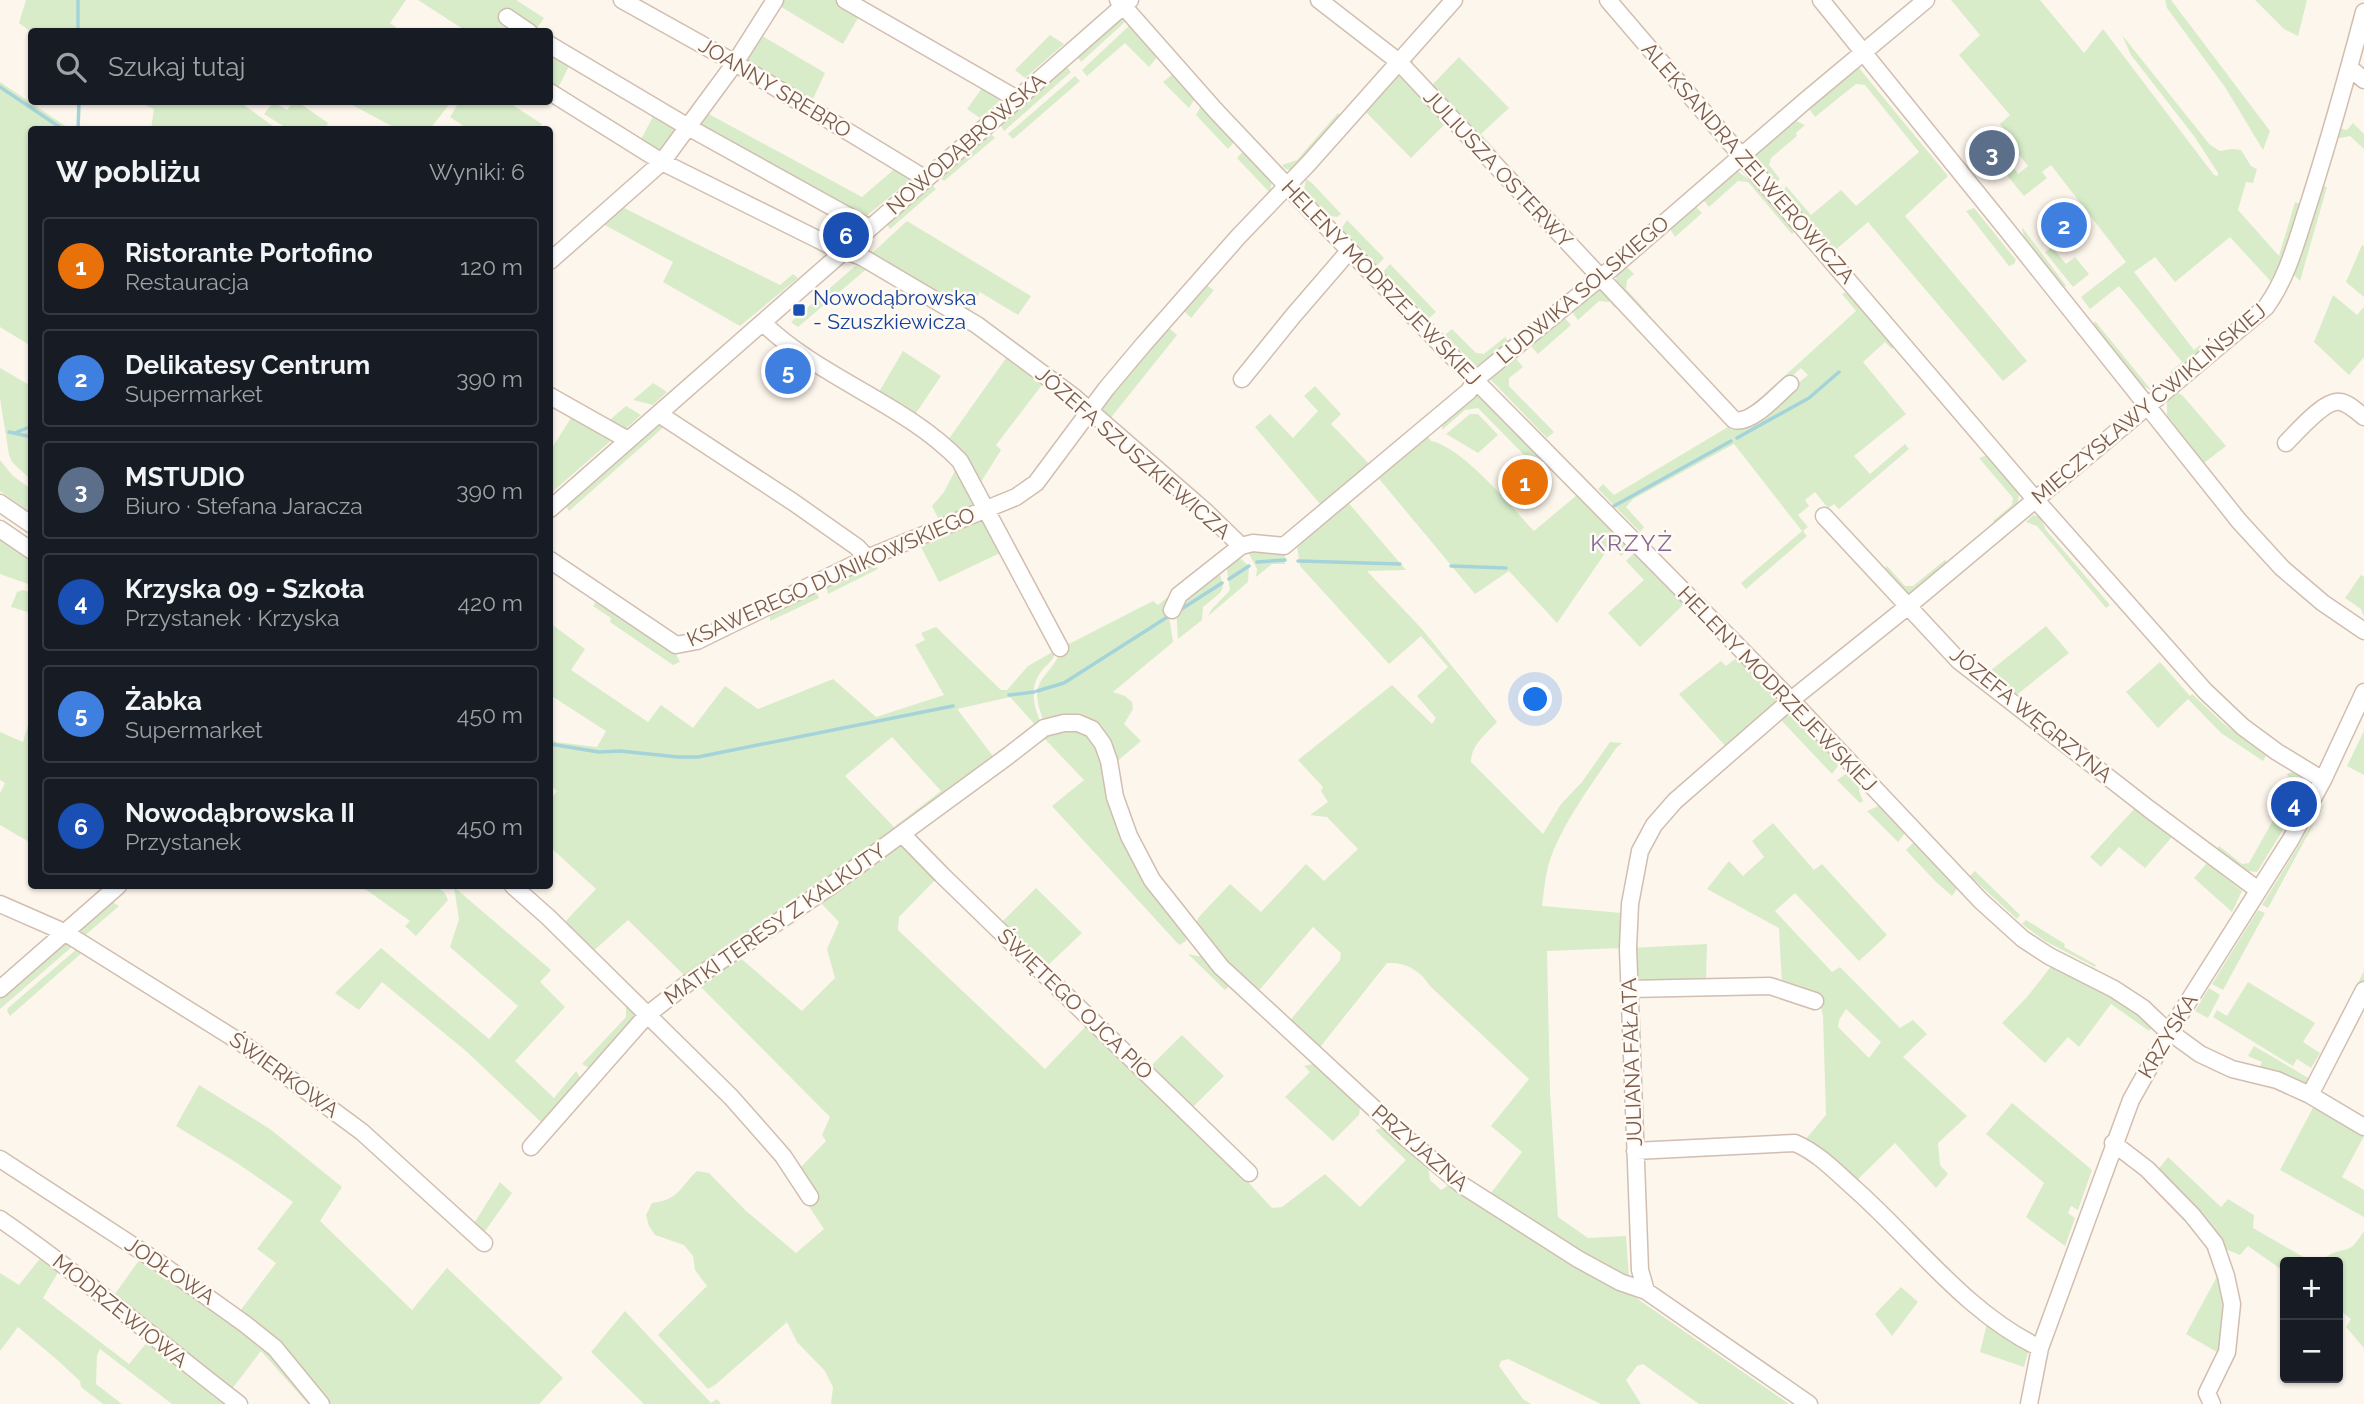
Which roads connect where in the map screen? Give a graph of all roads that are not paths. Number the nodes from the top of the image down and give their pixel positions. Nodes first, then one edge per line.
1 (622, 0) edge
2 (775, 0) edge
3 (845, 0) edge
4 (1319, 0) edge
5 (1454, 0) edge
6 (1608, 0) edge
7 (1821, 0) edge
8 (1926, 0) edge
9 (1124, 2) edge
10 (2364, 12) edge
11 (507, 16) dead end
12 (524, 28) edge
13 (553, 47) edge
14 (1865, 53) junction
15 (1398, 62) junction
16 (735, 63) junction
17 (2349, 67) junction
18 (2364, 80) edge
19 (553, 94) edge
20 (1017, 99) junction
21 (688, 127) junction
22 (1741, 156) junction
23 (662, 162) junction
24 (926, 179) junction
25 (1287, 186) junction
26 (870, 228) junction
27 (846, 250) junction
28 (1349, 251) junction
29 (553, 258) edge
30 (1598, 278) junction
31 (762, 323) junction
32 (1242, 379) dead end
33 (1475, 380) junction
34 (1790, 384) dead end
35 (553, 398) edge
36 (2148, 407) junction
37 (1090, 411) junction
38 (659, 414) junction
39 (2364, 417) edge
40 (628, 440) junction
41 (2286, 443) dead end
42 (2035, 499) junction
43 (0, 503) edge
44 (553, 506) edge
45 (984, 510) junction
46 (1824, 516) dead end
47 (28, 522) edge
48 (0, 529) edge
49 (1241, 546) junction
50 (28, 548) edge
51 (867, 558) junction
52 (553, 562) edge
53 (1907, 607) junction
54 (1172, 610) dead end
55 (2364, 631) edge
56 (1060, 648) dead end
57 (2364, 692) edge
58 (1791, 700) junction
59 (1044, 728) joint
60 (2323, 780) junction
61 (902, 834) junction
62 (114, 889) edge
63 (516, 889) edge
64 (2258, 890) junction
65 (0, 904) edge
66 (64, 932) junction
67 (0, 989) edge
68 (1629, 989) junction
69 (2364, 990) edge
70 (1815, 1001) dead end
71 (647, 1015) junction
72 (2169, 1032) junction
73 (2311, 1095) junction
74 (2364, 1127) edge
75 (2113, 1143) junction
76 (531, 1147) dead end
77 (1635, 1152) junction
78 (0, 1159) edge
79 (1249, 1173) dead end
80 (810, 1198) dead end
81 (0, 1219) edge
82 (484, 1243) dead end
83 (1646, 1291) junction
84 (2040, 1348) junction
85 (239, 1404) edge
86 (321, 1404) edge
87 (1809, 1404) edge
88 (2029, 1404) edge
89 (2212, 1404) edge

1 - 16 street, JOANNY SREBRO
2 - 16 street
3 - 20 street
4 - 15 street, JULIUSZA OSTERWY
5 - 15 street, KSAWEREGO DUNIKOWSKIEGO
6 - 22 street, ALEKSANDRA ZELWEROWICZA
7 - 14 street
8 - 14 street, LUDWIKA SOLSKIEGO
9 - 20 street, NOWODĄBROWSKA
9 - 25 street, HELENY MODRZEJEWSKIEJ
10 - 17 street, MIECZYSŁAWY ĆWIKLIŃSKIEJ
11 - 12 street
13 - 21 street
14 - 22 street, LUDWIKA SOLSKIEGO
14 - 36 street
15 - 25 street, KSAWEREGO DUNIKOWSKIEGO
15 - 30 street, JULIUSZA OSTERWY
16 - 21 street
16 - 24 street, JOANNY SREBRO
17 - 18 street
17 - 36 street, MIECZYSŁAWY ĆWIKLIŃSKIEJ
19 - 23 street, JÓZEFA SZUSZKIEWICZA
20 - 24 street, NOWODĄBROWSKA
21 - 23 street
21 - 26 street
22 - 30 street, LUDWIKA SOLSKIEGO
22 - 42 street, ALEKSANDRA ZELWEROWICZA
23 - 27 street, JÓZEFA SZUSZKIEWICZA
23 - 29 street
24 - 26 street, NOWODĄBROWSKA
25 - 28 street, HELENY MODRZEJEWSKIEJ
25 - 37 street, KSAWEREGO DUNIKOWSKIEGO
26 - 27 street, NOWODĄBROWSKA
27 - 31 street, NOWODĄBROWSKA
27 - 37 street, JÓZEFA SZUSZKIEWICZA
28 - 32 street
28 - 33 street, HELENY MODRZEJEWSKIEJ
30 - 33 street, LUDWIKA SOLSKIEGO
30 - 34 street, JULIUSZA OSTERWY
31 - 38 street, NOWODĄBROWSKA
31 - 45 street
33 - 49 street, LUDWIKA SOLSKIEGO
33 - 58 street, HELENY MODRZEJEWSKIEJ
35 - 40 street
36 - 42 street, MIECZYSŁAWY ĆWIKLIŃSKIEJ
36 - 55 street
37 - 45 street, KSAWEREGO DUNIKOWSKIEGO
37 - 49 street, JÓZEFA SZUSZKIEWICZA
38 - 40 street, NOWODĄBROWSKA
38 - 51 street
39 - 41 street
40 - 44 street, NOWODĄBROWSKA
42 - 53 street, MIECZYSŁAWY ĆWIKLIŃSKIEJ
42 - 60 street, ALEKSANDRA ZELWEROWICZA
43 - 47 street
45 - 51 street, KSAWEREGO DUNIKOWSKIEGO
45 - 56 street
46 - 53 street, JÓZEFA WĘGRZYNA
48 - 50 street
49 - 54 street
51 - 52 street, KSAWEREGO DUNIKOWSKIEGO
53 - 58 street, MIECZYSŁAWY ĆWIKLIŃSKIEJ
53 - 64 street, JÓZEFA WĘGRZYNA
57 - 60 street, KRZYSKA
58 - 68 street, JULIANA FAŁATA
58 - 72 street, HELENY MODRZEJEWSKIEJ
59 - 61 street, MATKI TERESY Z KALKUTY
59 - 83 street, PRZYJAZNA
60 - 64 street, KRZYSKA
61 - 71 street, MATKI TERESY Z KALKUTY
61 - 79 street, ŚWIĘTEGO OJCA PIO
62 - 66 street
63 - 71 street, MATKI TERESY Z KALKUTY
64 - 72 street, KRZYSKA
65 - 66 street, ŚWIERKOWA
66 - 67 street
66 - 82 street, ŚWIERKOWA
68 - 70 street
68 - 77 street, JULIANA FAŁATA
69 - 73 street
71 - 76 street
71 - 80 street, MATKI TERESY Z KALKUTY
72 - 73 street, HELENY MODRZEJEWSKIEJ
72 - 75 street, KRZYSKA
73 - 74 street, HELENY MODRZEJEWSKIEJ
75 - 84 street, KRZYSKA
75 - 89 street
77 - 83 street, JULIANA FAŁATA
77 - 84 street
78 - 86 street, JODŁOWA
81 - 85 street, MODRZEWIOWA
83 - 87 street
84 - 88 street, KRZYSKA

